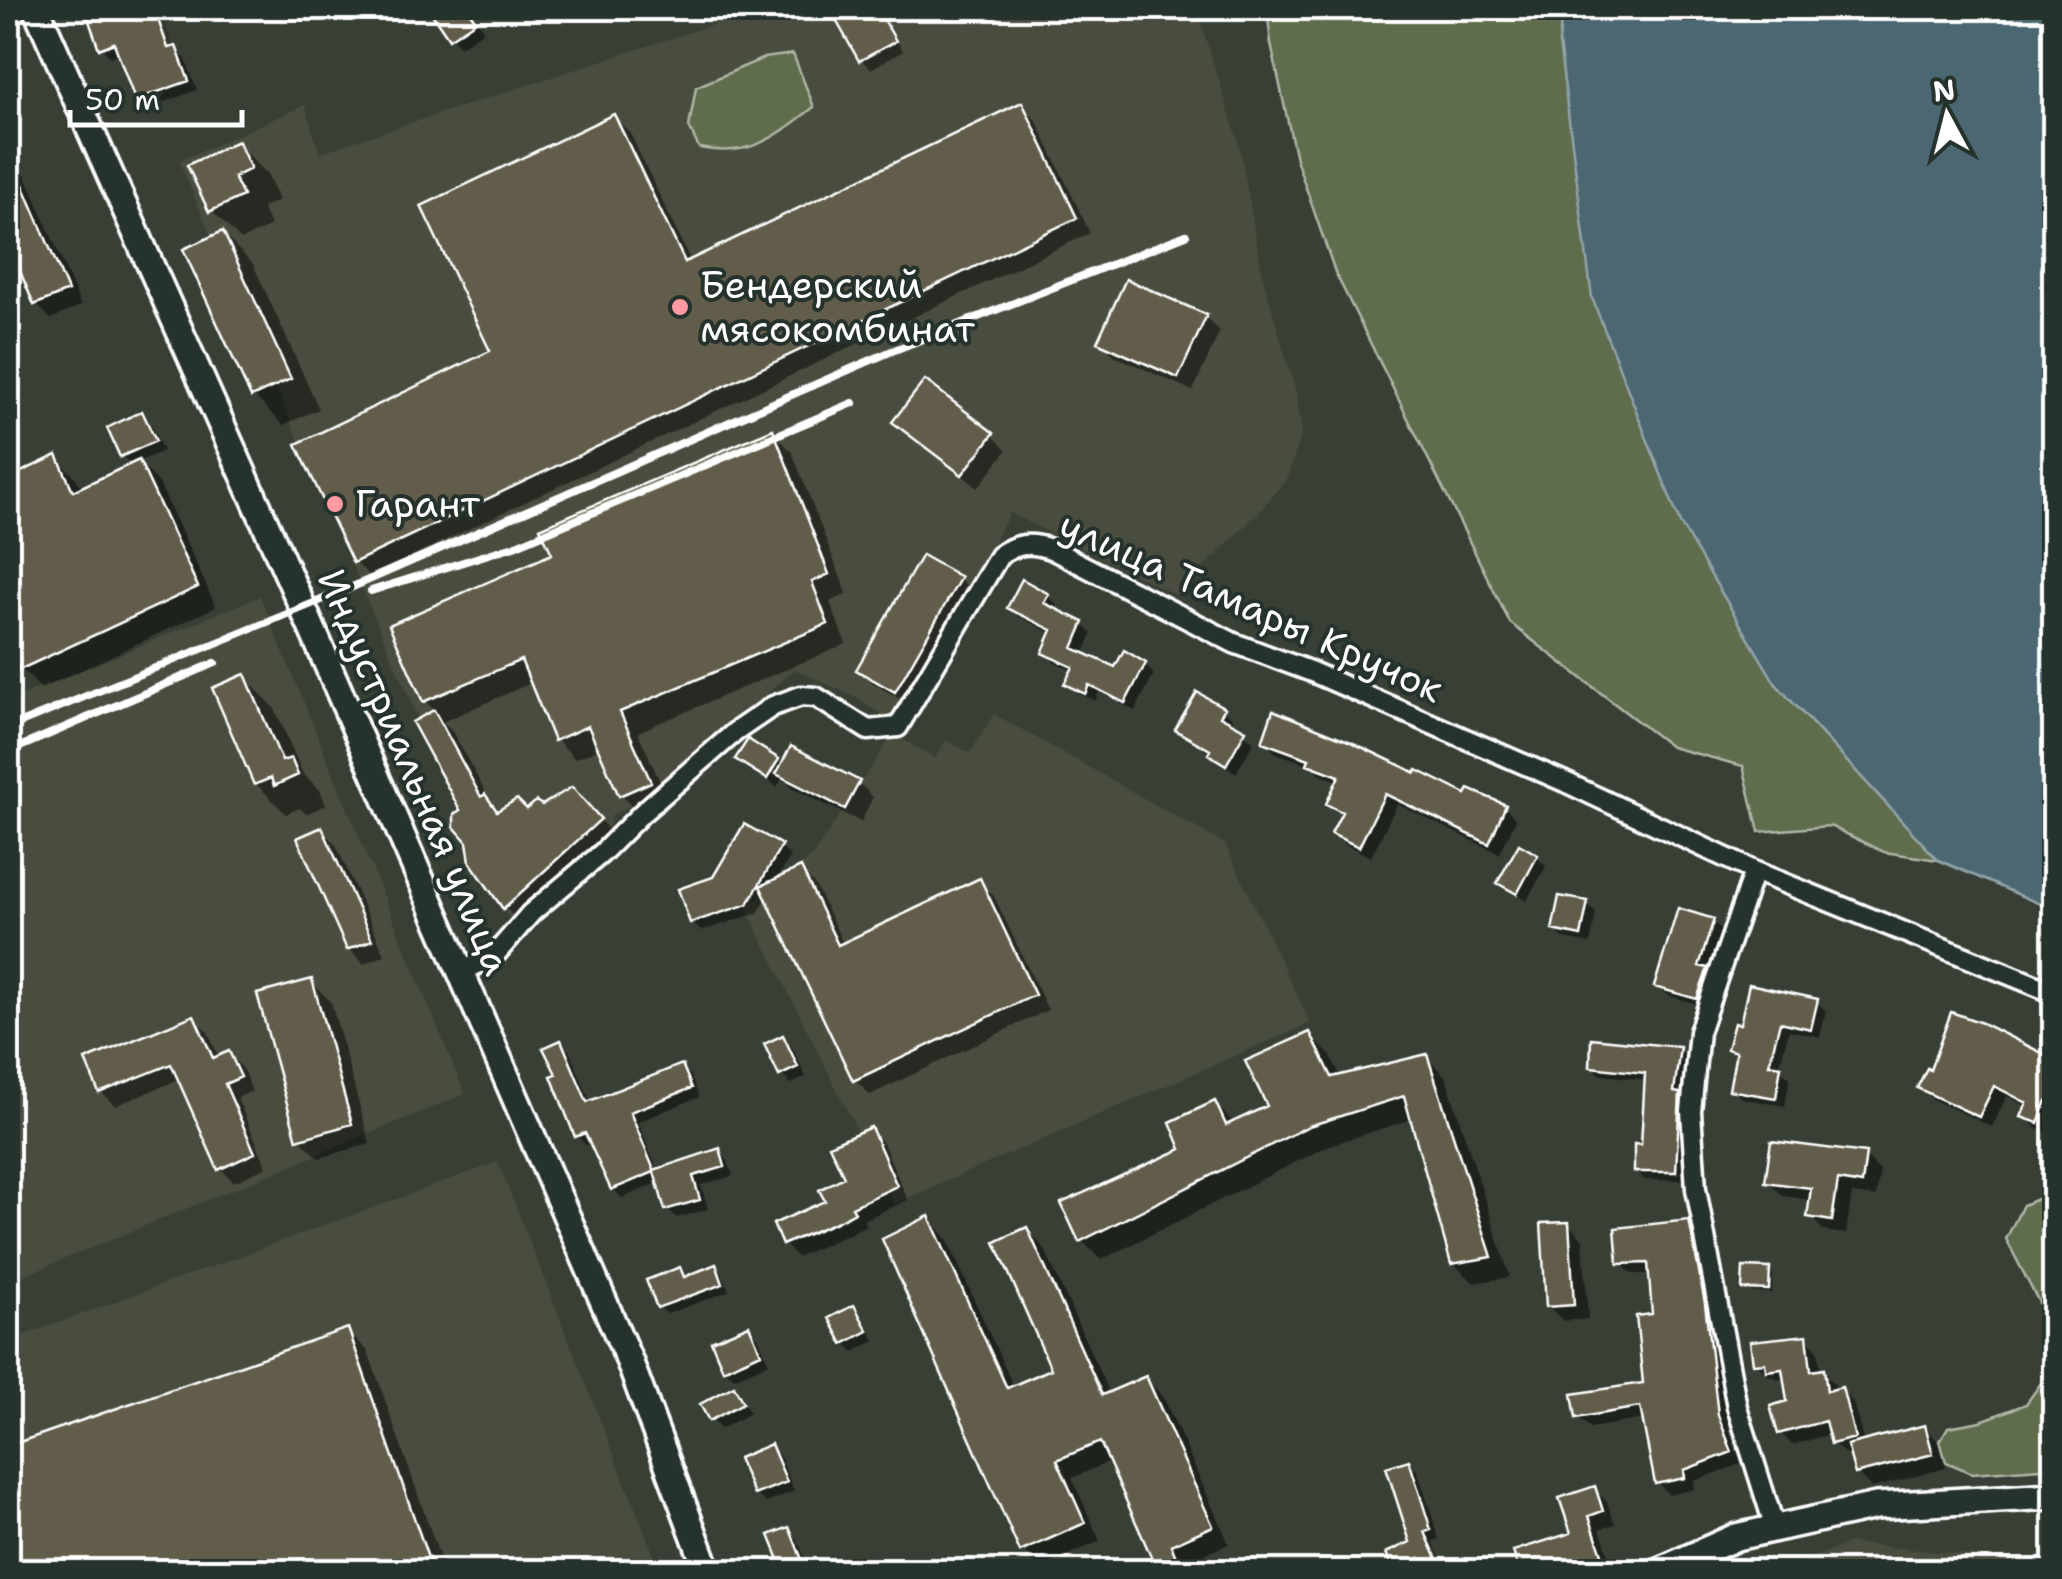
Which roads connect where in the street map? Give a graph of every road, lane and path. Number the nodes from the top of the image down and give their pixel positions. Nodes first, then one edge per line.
1 (36, 8) edge
2 (1754, 871) junction
3 (460, 972) junction
4 (2054, 992) edge
5 (2054, 1496) edge
6 (1775, 1528) junction
7 (708, 1572) edge
8 (1657, 1572) edge

1 - 3 main road, Индустриальная улица
2 - 3 street, улица Тамары Кручок
2 - 4 street, улица Тамары Кручок
2 - 6 street
3 - 7 main road, Индустриальная улица
5 - 6 main road
6 - 8 main road

